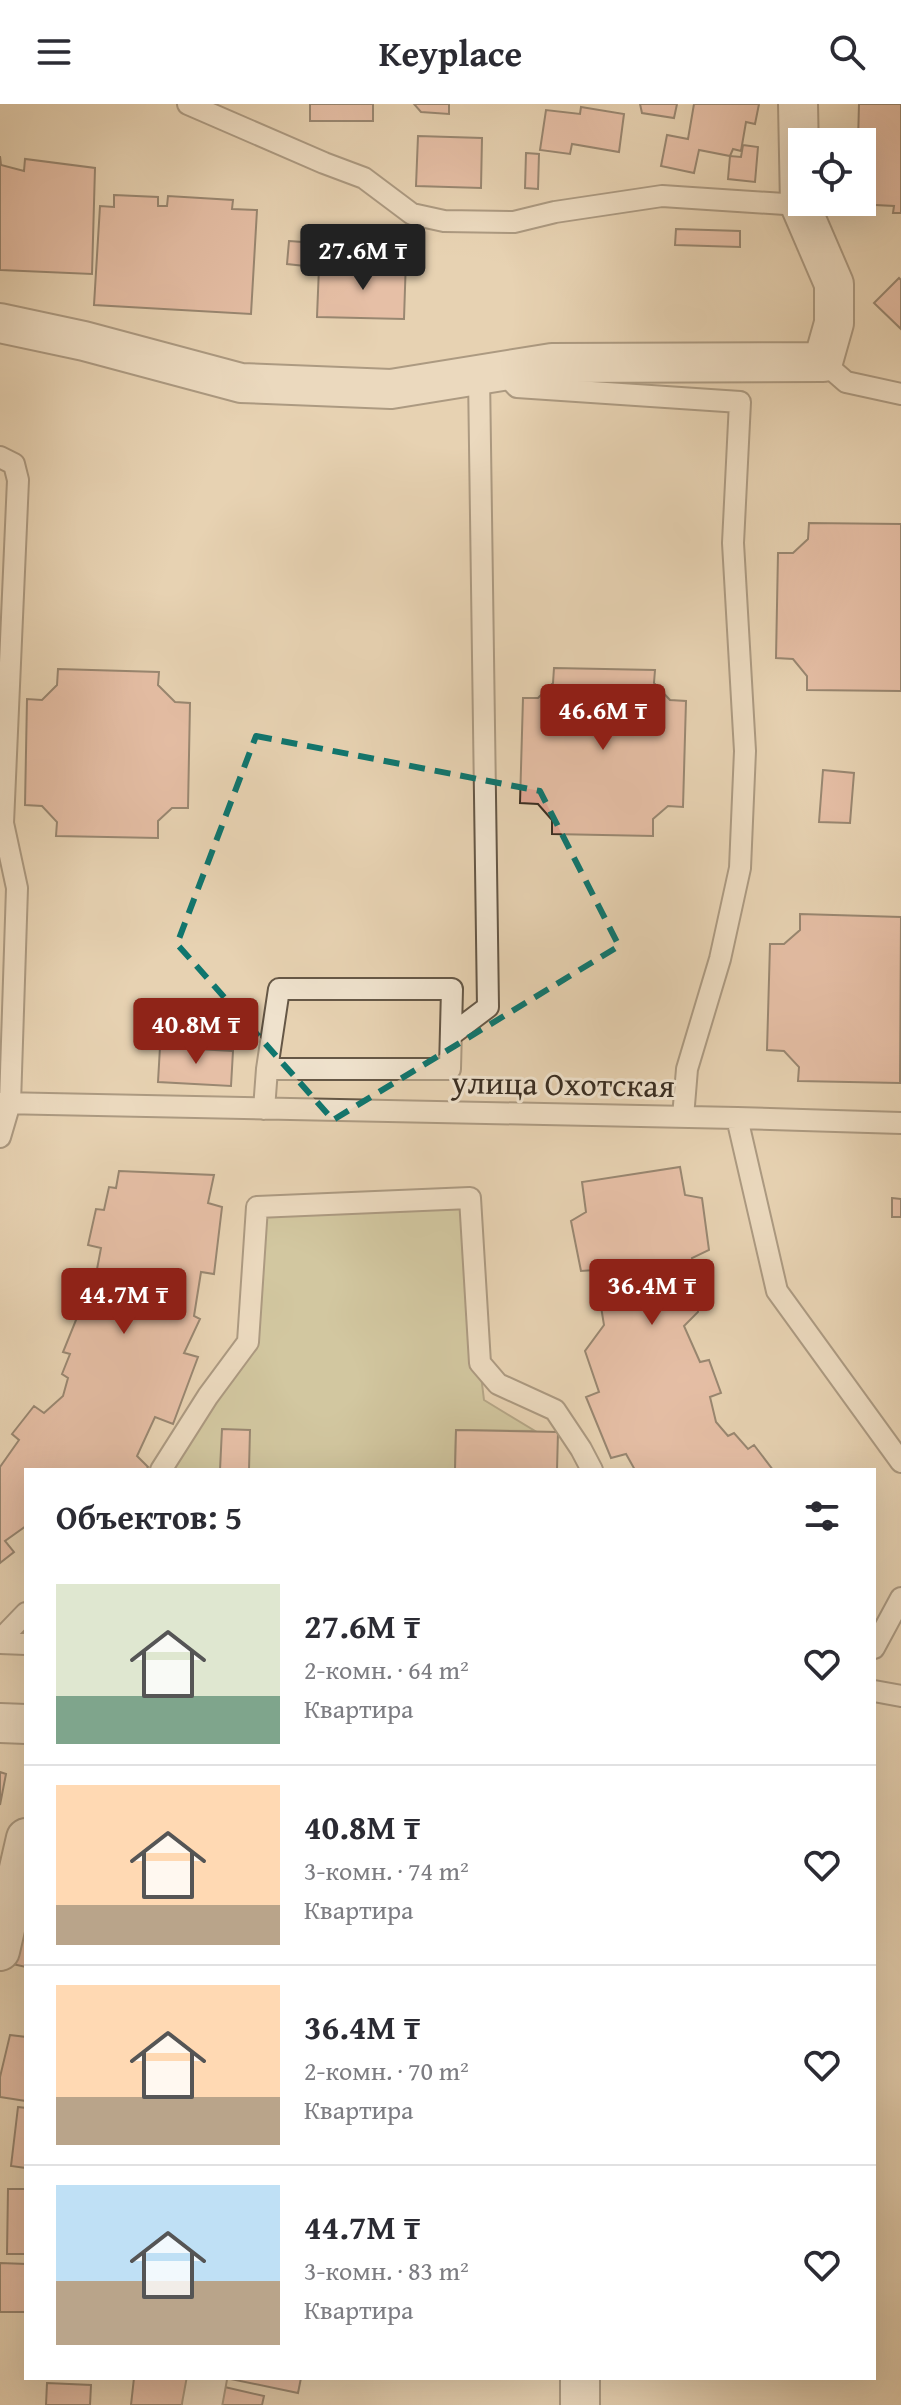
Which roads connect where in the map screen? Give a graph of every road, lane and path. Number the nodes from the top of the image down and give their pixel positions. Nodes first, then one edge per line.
1 (188, 104) edge
2 (798, 104) edge
3 (798, 128) edge
4 (788, 204) edge
5 (805, 216) edge
6 (0, 323) edge
7 (823, 362) junction
8 (490, 373) junction
9 (901, 394) edge
10 (0, 457) edge
11 (9, 888) edge
12 (451, 1035) junction
13 (267, 1069) junction
14 (5, 1103) edge
15 (264, 1109) junction
16 (683, 1117) junction
17 (737, 1118) junction
18 (901, 1123) edge
19 (0, 1137) edge
20 (901, 1462) edge
21 (162, 1468) edge
22 (591, 1468) edge
23 (901, 1598) edge
24 (24, 1615) edge
25 (0, 1642) edge
26 (24, 1644) edge
27 (876, 1644) edge
28 (876, 1691) edge
29 (901, 1696) edge
30 (0, 1723) edge
31 (24, 1724) edge
32 (24, 1847) edge
33 (0, 1951) edge
34 (207, 2380) edge
35 (580, 2380) edge
36 (202, 2405) edge
37 (580, 2405) edge

1 - 4 lane
2 - 3 street
5 - 7 street
6 - 8 street
7 - 8 street
7 - 9 lane
8 - 12 lane
8 - 16 lane
10 - 11 lane
11 - 14 lane
12 - 13 lane
12 - 13 lane
13 - 15 lane
14 - 15 lane, улица Охотская
14 - 19 lane
15 - 16 lane, улица Охотская
16 - 17 lane, улица Охотская
17 - 18 lane, улица Охотская
17 - 20 lane
21 - 22 lane
23 - 27 lane
24 - 25 lane
25 - 26 lane
28 - 29 lane
30 - 31 street
32 - 33 street
34 - 36 street
35 - 37 street

